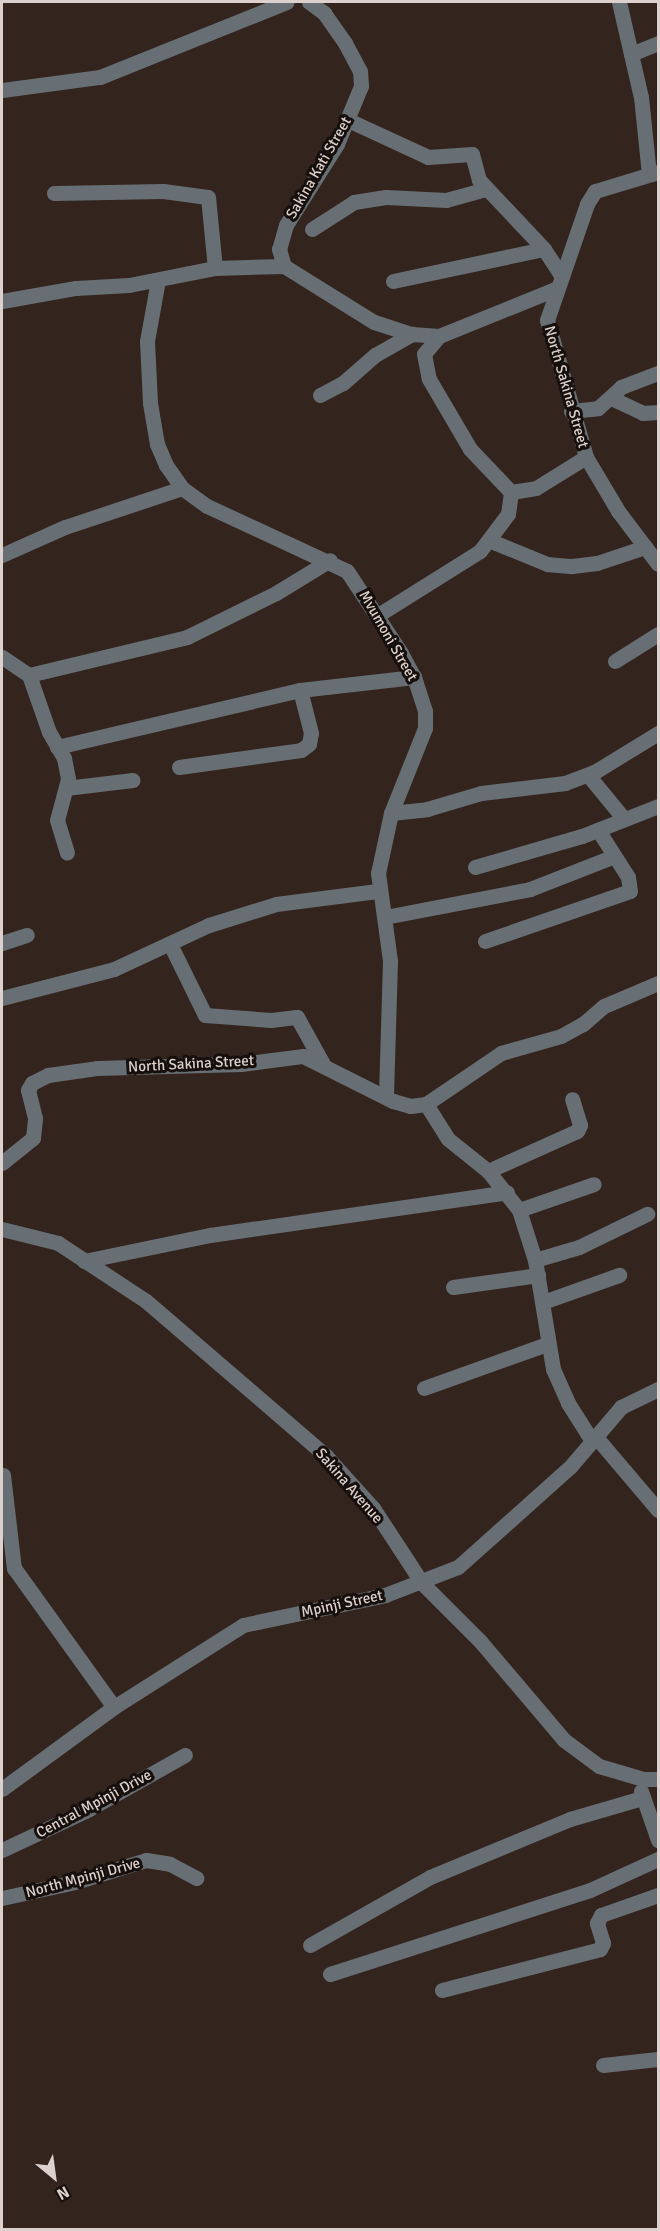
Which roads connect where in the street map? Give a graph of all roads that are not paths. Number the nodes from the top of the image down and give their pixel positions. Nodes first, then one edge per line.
1 (287, 2) edge
2 (309, 2) edge
3 (619, 2) edge
4 (658, 43) edge
5 (631, 54) junction
6 (2, 90) edge
7 (348, 120) junction
8 (654, 173) edge
9 (486, 189) junction
10 (54, 193) dead end
11 (312, 229) dead end
12 (544, 249) junction
13 (284, 266) junction
14 (215, 268) junction
15 (158, 280) junction
16 (393, 281) dead end
17 (560, 283) junction
18 (2, 301) edge
19 (412, 334) junction
20 (440, 336) junction
21 (658, 373) edge
22 (320, 395) dead end
23 (611, 398) junction
24 (571, 411) junction
25 (658, 412) edge
26 (586, 457) junction
27 (182, 488) junction
28 (512, 492) junction
29 (491, 541) junction
30 (645, 547) junction
31 (2, 555) edge
32 (330, 560) junction
33 (658, 564) edge
34 (378, 615) junction
35 (658, 634) edge
36 (2, 657) edge
37 (615, 661) dead end
38 (30, 675) junction
39 (414, 677) junction
40 (300, 690) junction
41 (658, 733) edge
42 (57, 747) junction
43 (179, 767) dead end
44 (588, 775) junction
45 (133, 780) dead end
46 (66, 788) junction
47 (658, 806) edge
48 (391, 813) junction
49 (624, 819) junction
50 (598, 830) junction
51 (67, 853) dead end
52 (614, 856) junction
53 (475, 867) dead end
54 (377, 891) junction
55 (385, 917) junction
56 (27, 935) dead end
57 (485, 941) dead end
58 (2, 943) edge
59 (170, 944) junction
60 (658, 984) edge
61 (2, 998) edge
62 (323, 1064) junction
63 (386, 1096) junction
64 (572, 1099) dead end
65 (426, 1104) junction
66 (2, 1162) edge
67 (488, 1171) junction
68 (594, 1184) dead end
69 (507, 1192) junction
70 (519, 1210) junction
71 (647, 1214) dead end
72 (2, 1229) edge
73 (84, 1261) junction
74 (537, 1268) junction
75 (619, 1275) dead end
76 (453, 1287) dead end
77 (543, 1302) junction
78 (547, 1344) junction
79 (424, 1388) dead end
80 (658, 1389) edge
81 (594, 1439) junction
82 (3, 1474) dead end
83 (658, 1510) edge
84 (422, 1583) junction
85 (114, 1707) junction
86 (185, 1755) dead end
87 (651, 1779) edge
88 (2, 1790) edge
89 (642, 1798) junction
90 (658, 1840) edge
91 (2, 1850) edge
92 (658, 1858) edge
93 (196, 1878) dead end
94 (658, 1895) edge
95 (2, 1898) edge
96 (310, 1945) dead end
97 (330, 1974) dead end
98 (442, 1990) dead end
99 (658, 2059) edge
100 (603, 2065) dead end

1 - 6 street
2 - 7 street, Sakina Kati Street
3 - 5 street
4 - 5 street
5 - 8 street
7 - 9 street
7 - 13 street, Sakina Kati Street
8 - 17 street, North Sakina Street
9 - 11 street
9 - 12 street
10 - 14 street
12 - 16 street
12 - 17 street
13 - 14 street
13 - 19 street
14 - 15 street
15 - 18 street
15 - 27 street, Mvumoni Street
17 - 20 street
17 - 24 street, North Sakina Street
19 - 20 street
19 - 22 street
20 - 28 street
21 - 23 street
23 - 24 street
23 - 25 street
24 - 26 street, North Sakina Street
26 - 28 street
26 - 30 street, North Sakina Street
27 - 31 street
27 - 32 street, Mvumoni Street
28 - 29 street
29 - 30 street
29 - 34 street
30 - 33 street, North Sakina Street
32 - 34 street, Mvumoni Street
32 - 38 street
34 - 39 street, Mvumoni Street
35 - 37 street
36 - 38 street
38 - 42 street
39 - 40 street
39 - 48 street, Mvumoni Street
40 - 42 street
40 - 43 street
41 - 44 street
42 - 46 street
44 - 48 street
44 - 49 street
45 - 46 street
46 - 51 street
47 - 49 street
48 - 54 street, Mvumoni Street
49 - 50 street
50 - 52 street
50 - 53 street
52 - 55 street
52 - 57 street
54 - 55 street, Mvumoni Street
54 - 59 street
55 - 63 street, Mvumoni Street
56 - 58 street
59 - 61 street
59 - 62 street
60 - 65 street
62 - 63 street, North Sakina Street
62 - 66 street, North Sakina Street
63 - 65 street, North Sakina Street
64 - 67 street
65 - 67 street
67 - 69 street
68 - 70 street
69 - 70 street
69 - 73 street
70 - 74 street
71 - 74 street
72 - 73 street, Sakina Avenue
73 - 84 street, Sakina Avenue
74 - 76 street
74 - 77 street
75 - 77 street
77 - 78 street
78 - 79 street
78 - 81 street
80 - 81 street, Mpinji Street
81 - 83 street
81 - 84 street, Mpinji Street
82 - 85 street
84 - 85 street, Mpinji Street
84 - 87 street, Sakina Avenue
85 - 88 street, Mpinji Street
86 - 91 street, Central Mpinji Drive
87 - 89 street
89 - 90 street
89 - 96 street
92 - 97 street
93 - 95 street, North Mpinji Drive
94 - 98 street
99 - 100 street

